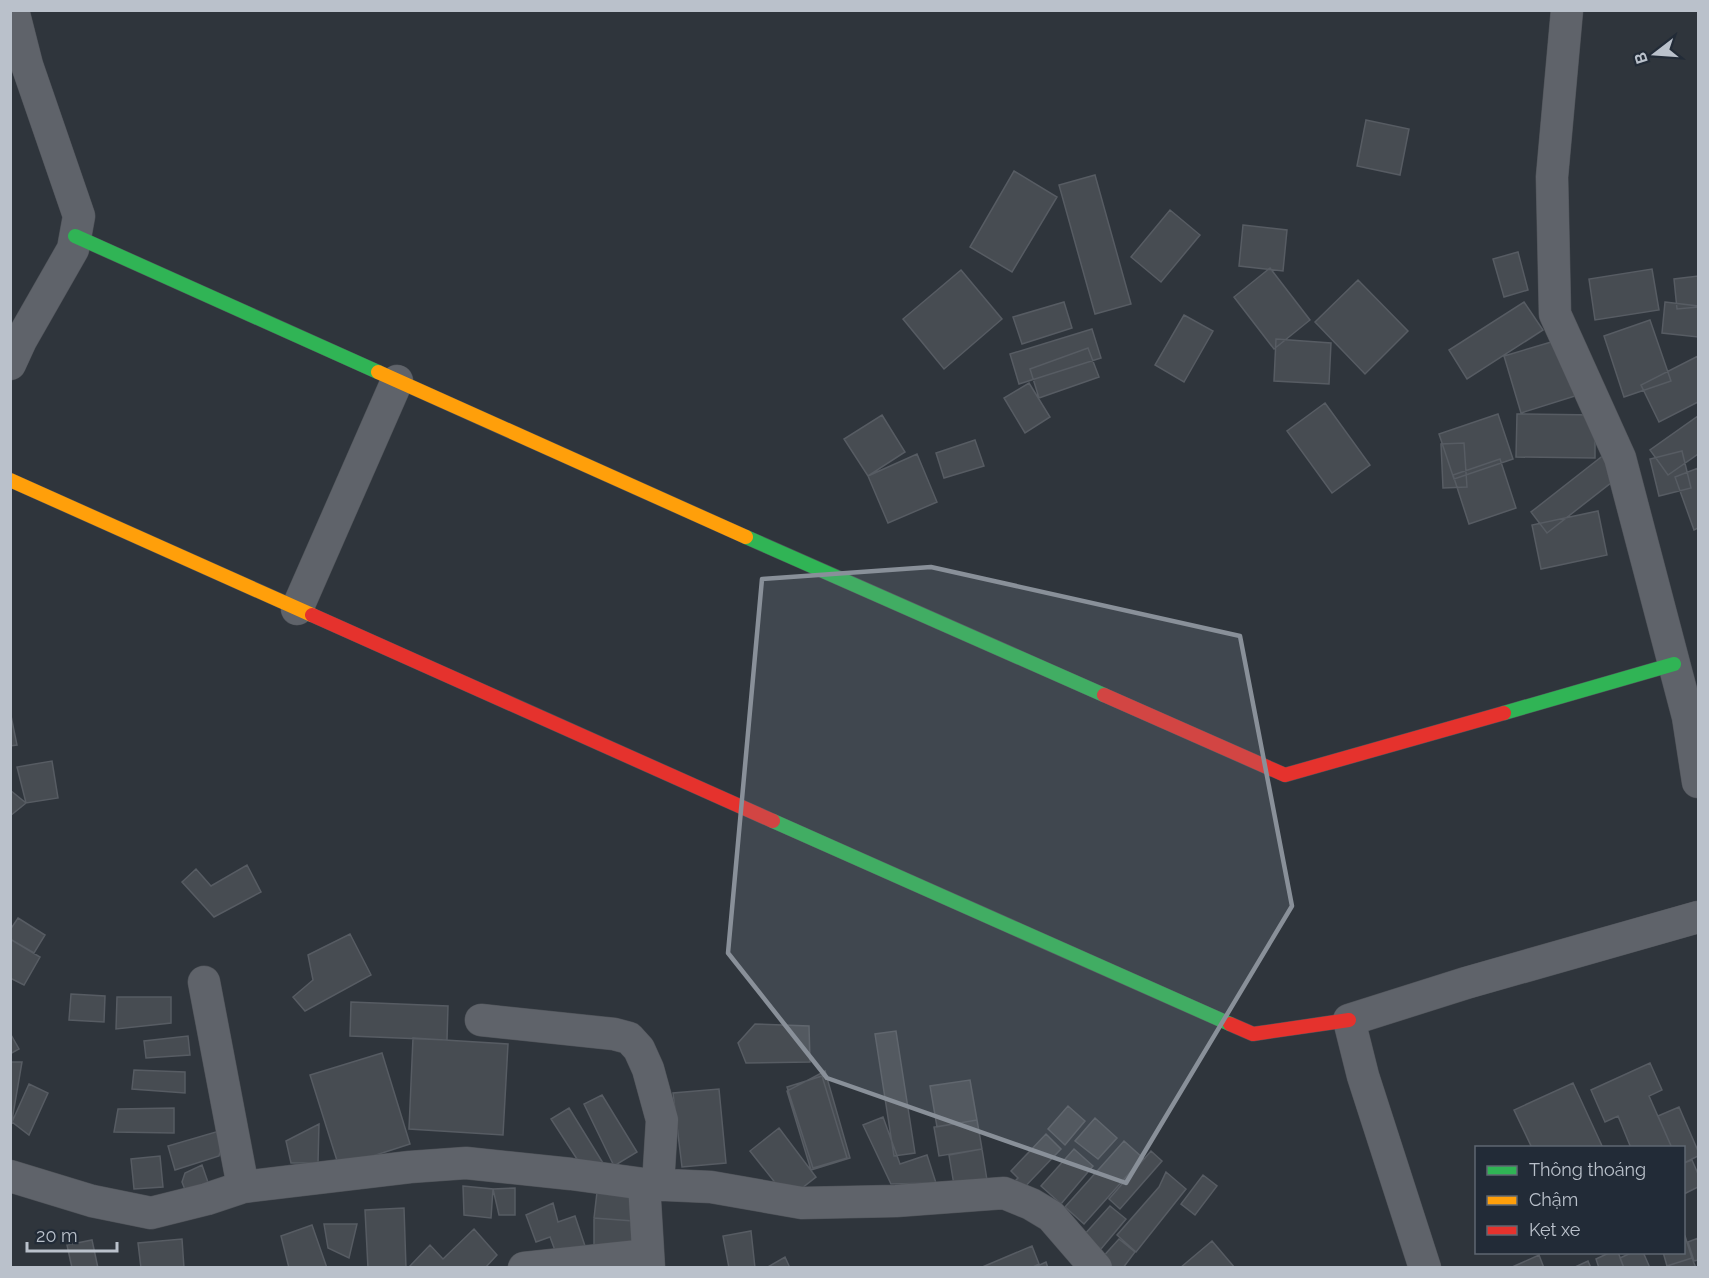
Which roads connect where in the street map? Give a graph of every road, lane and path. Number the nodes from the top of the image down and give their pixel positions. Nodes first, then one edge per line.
1 (13, 10) edge
2 (1568, 10) edge
3 (75, 236) junction
4 (10, 364) edge
5 (397, 381) junction
6 (10, 480) edge
7 (297, 609) junction
8 (1674, 664) junction
9 (1698, 782) edge
10 (1698, 917) edge
11 (204, 982) dead end
12 (481, 1020) dead end
13 (1349, 1020) junction
14 (10, 1176) edge
15 (651, 1184) junction
16 (243, 1187) junction
17 (648, 1261) edge
18 (524, 1268) edge
19 (1096, 1268) edge
20 (1425, 1268) edge

1 - 3 street
2 - 8 street
3 - 4 street
3 - 5 street
5 - 7 street
5 - 8 street
6 - 7 street
7 - 13 street
8 - 9 street
10 - 13 street
11 - 16 street
12 - 15 street
13 - 20 street
14 - 16 street
15 - 16 street
15 - 17 street
15 - 19 street
17 - 18 street

